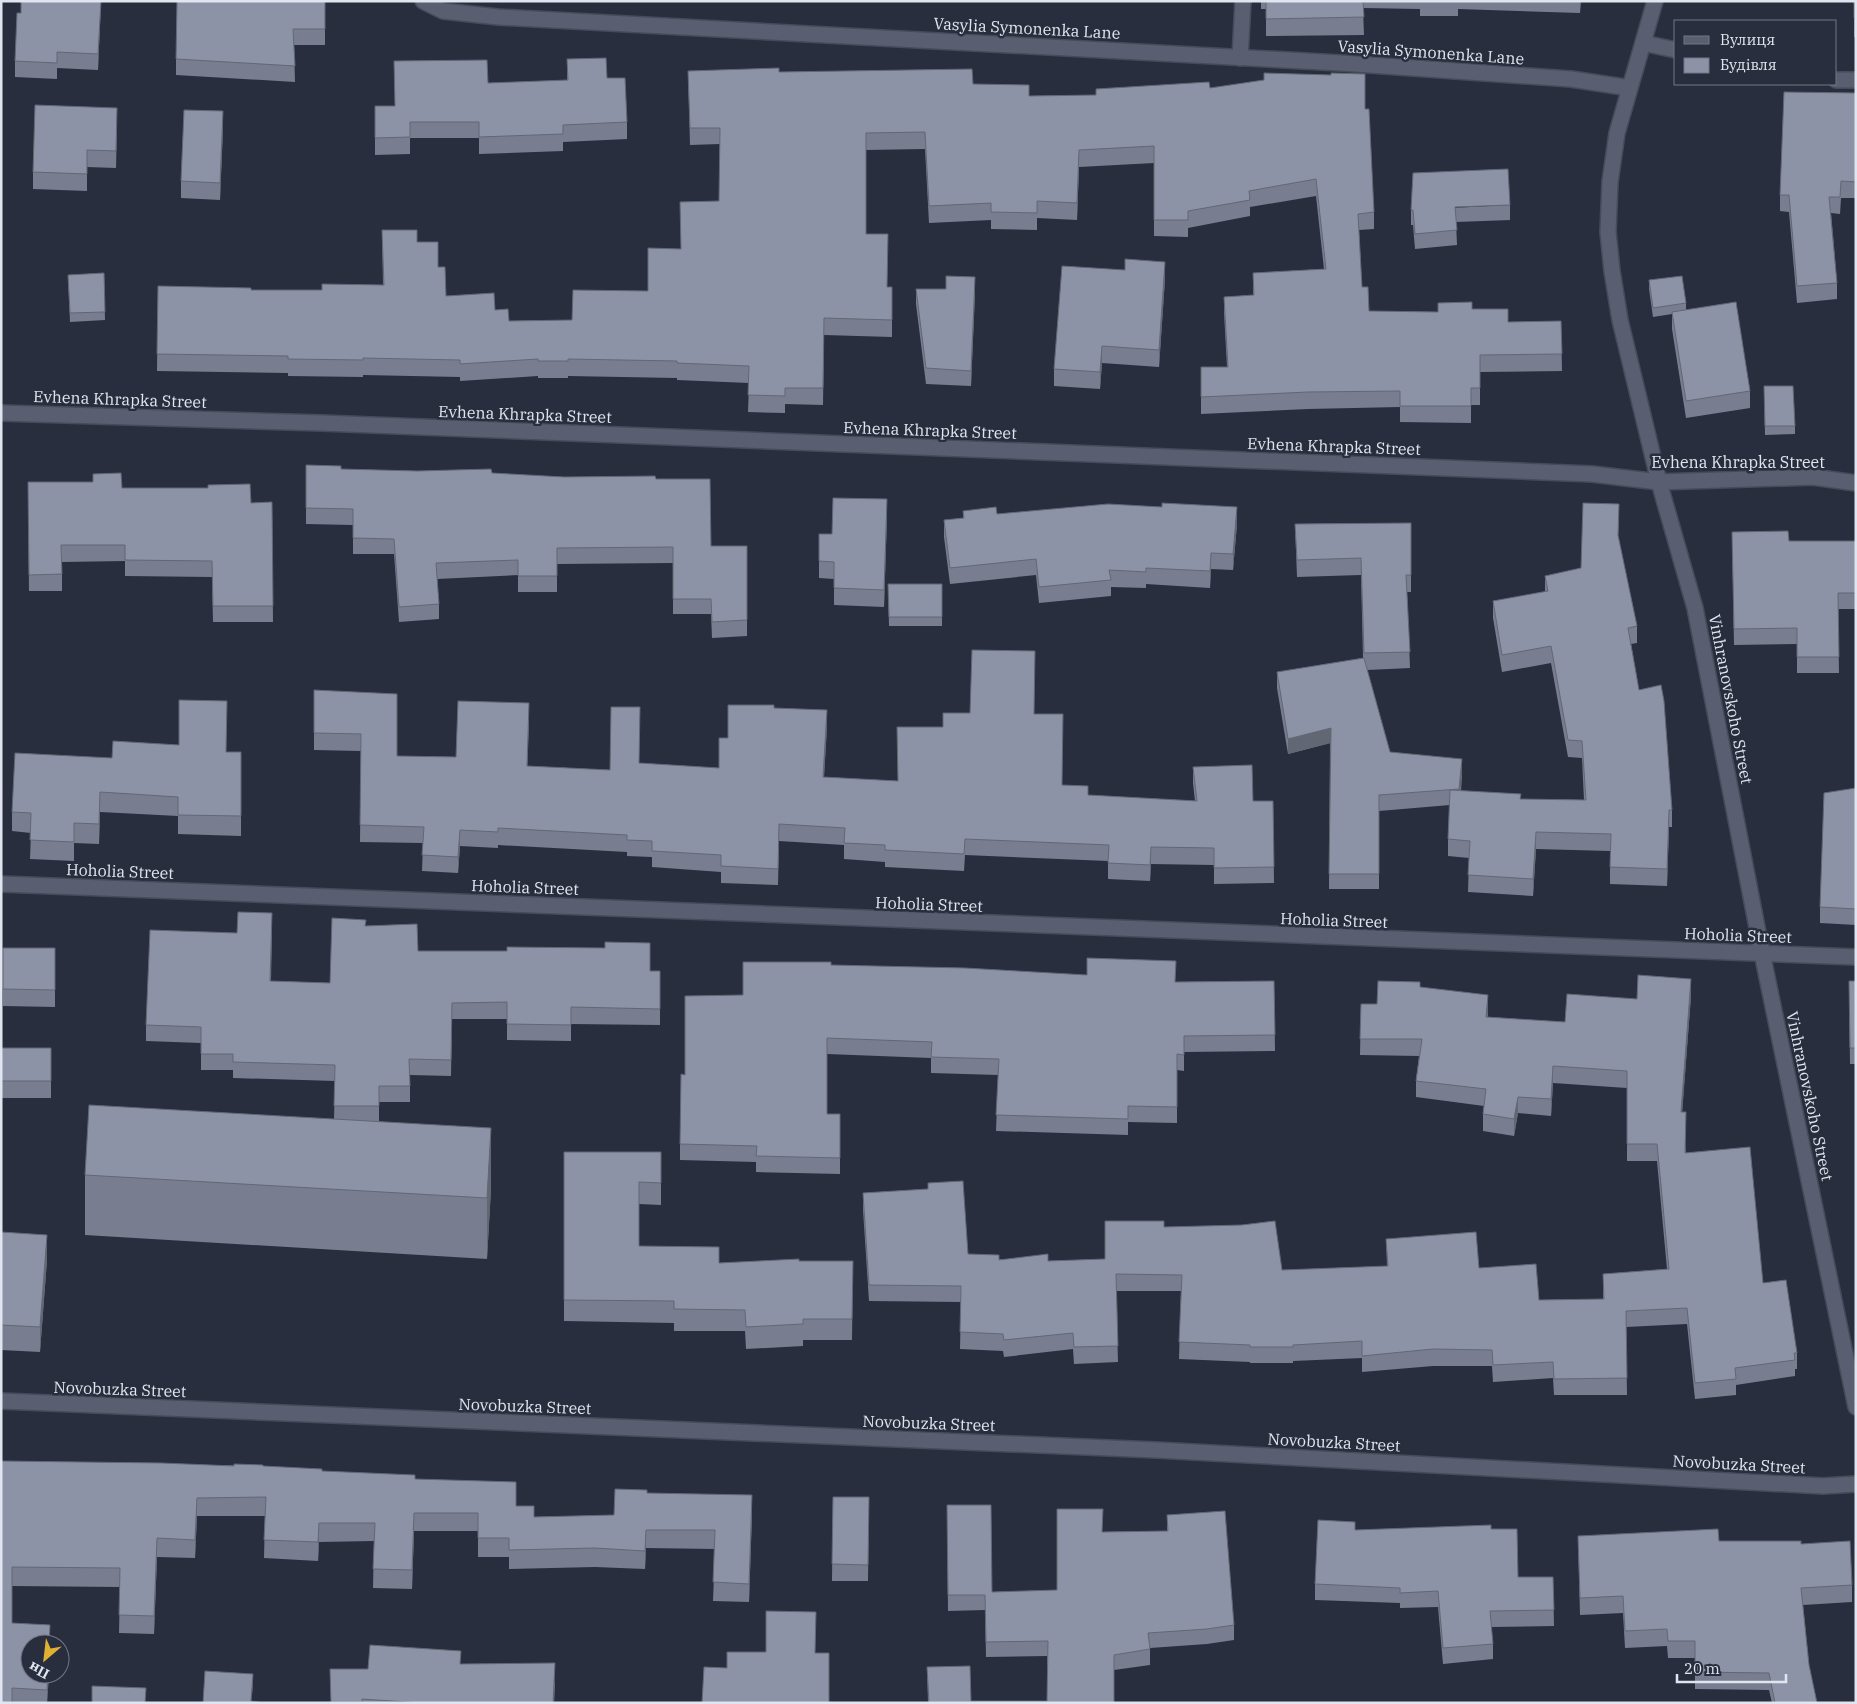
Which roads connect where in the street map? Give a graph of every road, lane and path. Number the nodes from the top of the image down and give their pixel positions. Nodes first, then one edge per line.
1 (423, 1) edge
2 (1243, 1) edge
3 (1655, 1) edge
4 (1643, 43) junction
5 (1674, 50) edge
6 (1240, 58) junction
7 (1837, 80) edge
8 (1856, 80) edge
9 (1630, 88) junction
10 (1, 413) edge
11 (1659, 482) junction
12 (1856, 483) edge
13 (1, 884) edge
14 (1762, 953) junction
15 (1856, 958) edge
16 (1, 1401) edge
17 (1856, 1407) edge
18 (1856, 1484) edge

1 - 6 street, Vasylia Symonenka Lane
2 - 6 street
3 - 4 street, Vinhranovskoho Street
4 - 5 street
4 - 9 street, Vinhranovskoho Street
6 - 9 street, Vasylia Symonenka Lane
7 - 8 street
9 - 11 street, Vinhranovskoho Street
10 - 11 street, Evhena Khrapka Street
11 - 12 street, Evhena Khrapka Street
11 - 14 street, Vinhranovskoho Street
13 - 14 street, Hoholia Street
14 - 15 street, Hoholia Street
14 - 17 street, Vinhranovskoho Street
16 - 18 street, Novobuzka Street

